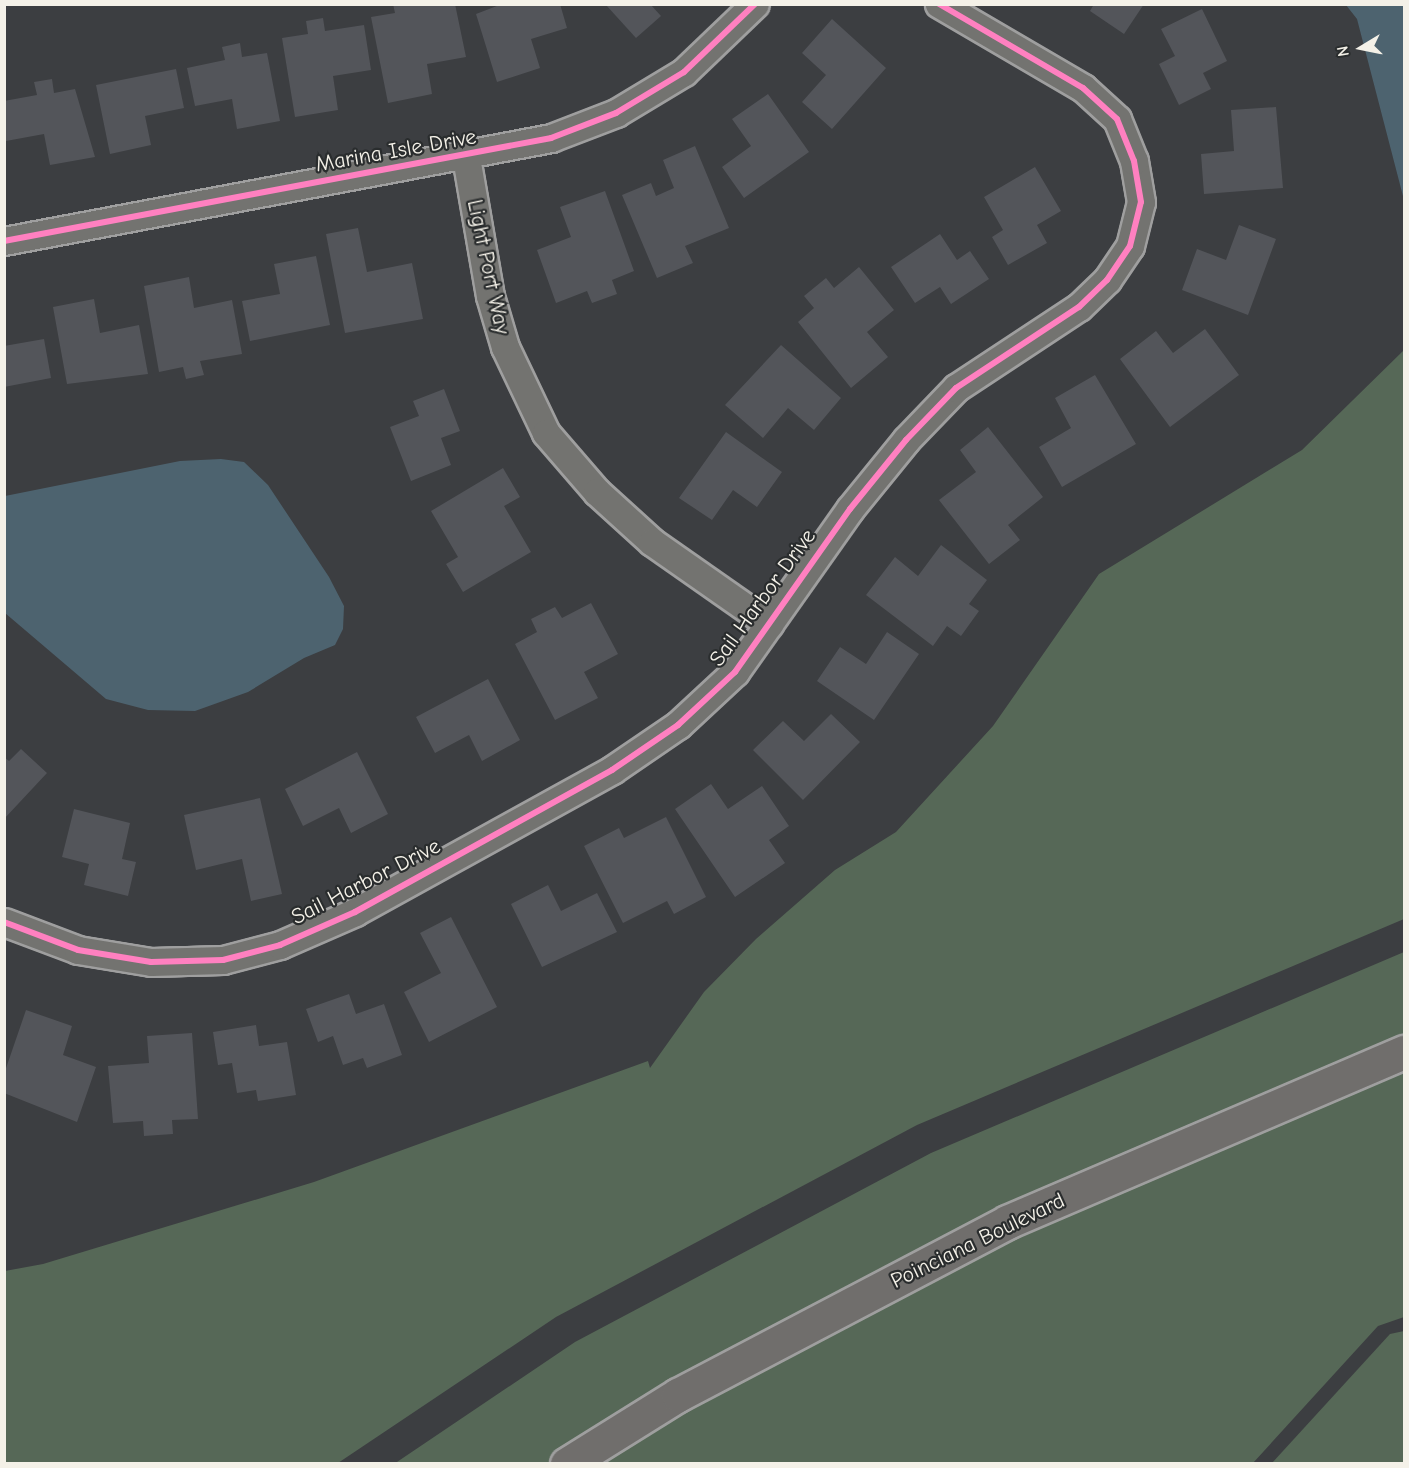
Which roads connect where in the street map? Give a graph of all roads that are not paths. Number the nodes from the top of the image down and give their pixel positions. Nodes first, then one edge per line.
1 (755, 4) edge
2 (939, 4) edge
3 (466, 157) junction
4 (4, 241) edge
5 (769, 624) junction
6 (4, 922) edge
7 (1404, 1052) edge
8 (567, 1464) edge

1 - 3 street, Marina Isle Drive
2 - 5 street, Sail Harbor Drive
3 - 4 street, Marina Isle Drive
3 - 5 street, Light Port Way
5 - 6 street, Sail Harbor Drive
7 - 8 main road, Poinciana Boulevard

